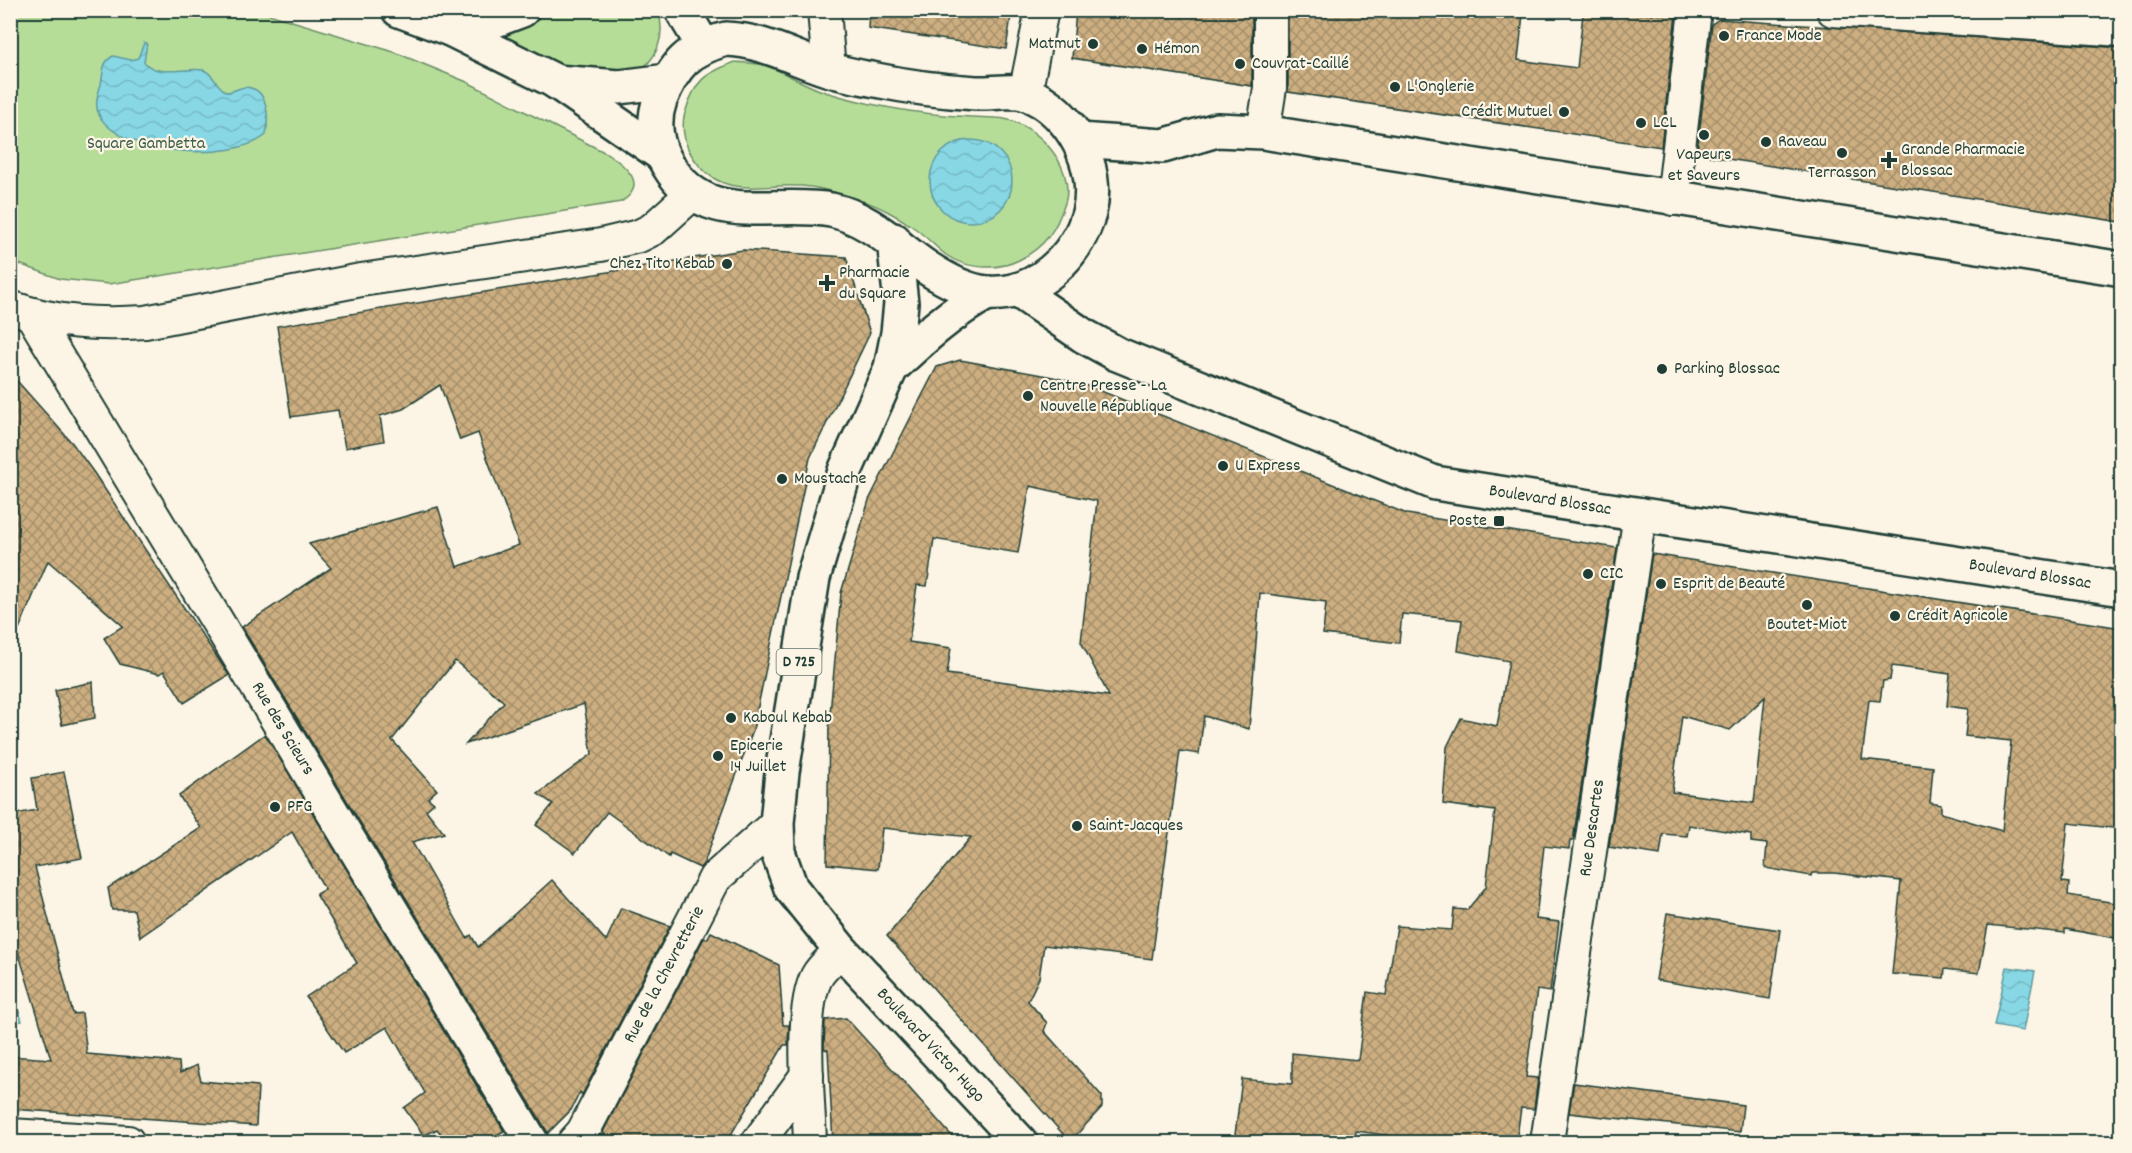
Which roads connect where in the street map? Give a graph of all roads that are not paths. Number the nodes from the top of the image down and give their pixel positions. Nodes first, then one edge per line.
1 (399, 10) edge
2 (522, 10) edge
3 (682, 10) edge
4 (824, 10) edge
5 (1042, 10) edge
6 (1270, 10) edge
7 (1695, 10) edge
8 (1833, 10) edge
9 (450, 29) junction
10 (2121, 30) edge
11 (703, 45) junction
12 (829, 69) junction
13 (555, 81) junction
14 (668, 81) junction
15 (1025, 94) junction
16 (1263, 132) junction
17 (1079, 140) junction
18 (661, 154) junction
19 (692, 194) junction
20 (1673, 199) junction
21 (894, 240) junction
22 (2121, 269) edge
23 (1002, 292) junction
24 (21, 311) edge
25 (891, 368) junction
26 (1640, 514) junction
27 (2121, 589) edge
28 (777, 823) junction
29 (841, 950) junction
30 (807, 1075) junction
31 (10, 1135) edge
32 (128, 1143) edge
33 (532, 1143) edge
34 (574, 1143) edge
35 (758, 1143) edge
36 (810, 1143) edge
37 (1020, 1143) edge
38 (1547, 1143) edge

1 - 9 main road
2 - 9 main road
3 - 11 main road
4 - 12 street
5 - 15 street
6 - 16 street
7 - 20 street
8 - 10 street
9 - 13 main road
11 - 12 main road
11 - 14 main road
12 - 15 main road
13 - 14 main road
13 - 18 main road
14 - 18 main road
15 - 17 main road
16 - 17 main road
16 - 20 main road
17 - 23 main road
18 - 19 main road
19 - 21 main road, Boulevard Blossac
19 - 24 street
20 - 22 main road
21 - 23 main road, Boulevard Blossac
21 - 25 main road, D 725
23 - 25 main road, D 725
23 - 26 main road, Boulevard Blossac
24 - 33 street, Rue des Scieurs
25 - 28 main road, D 725
26 - 27 main road, Boulevard Blossac
26 - 38 street, Rue Descartes
28 - 29 main road, D 725
28 - 34 street, Rue de la Chevretterie
29 - 30 street
29 - 37 main road, Boulevard Victor Hugo / D 725
30 - 35 street
30 - 36 street
31 - 32 street

